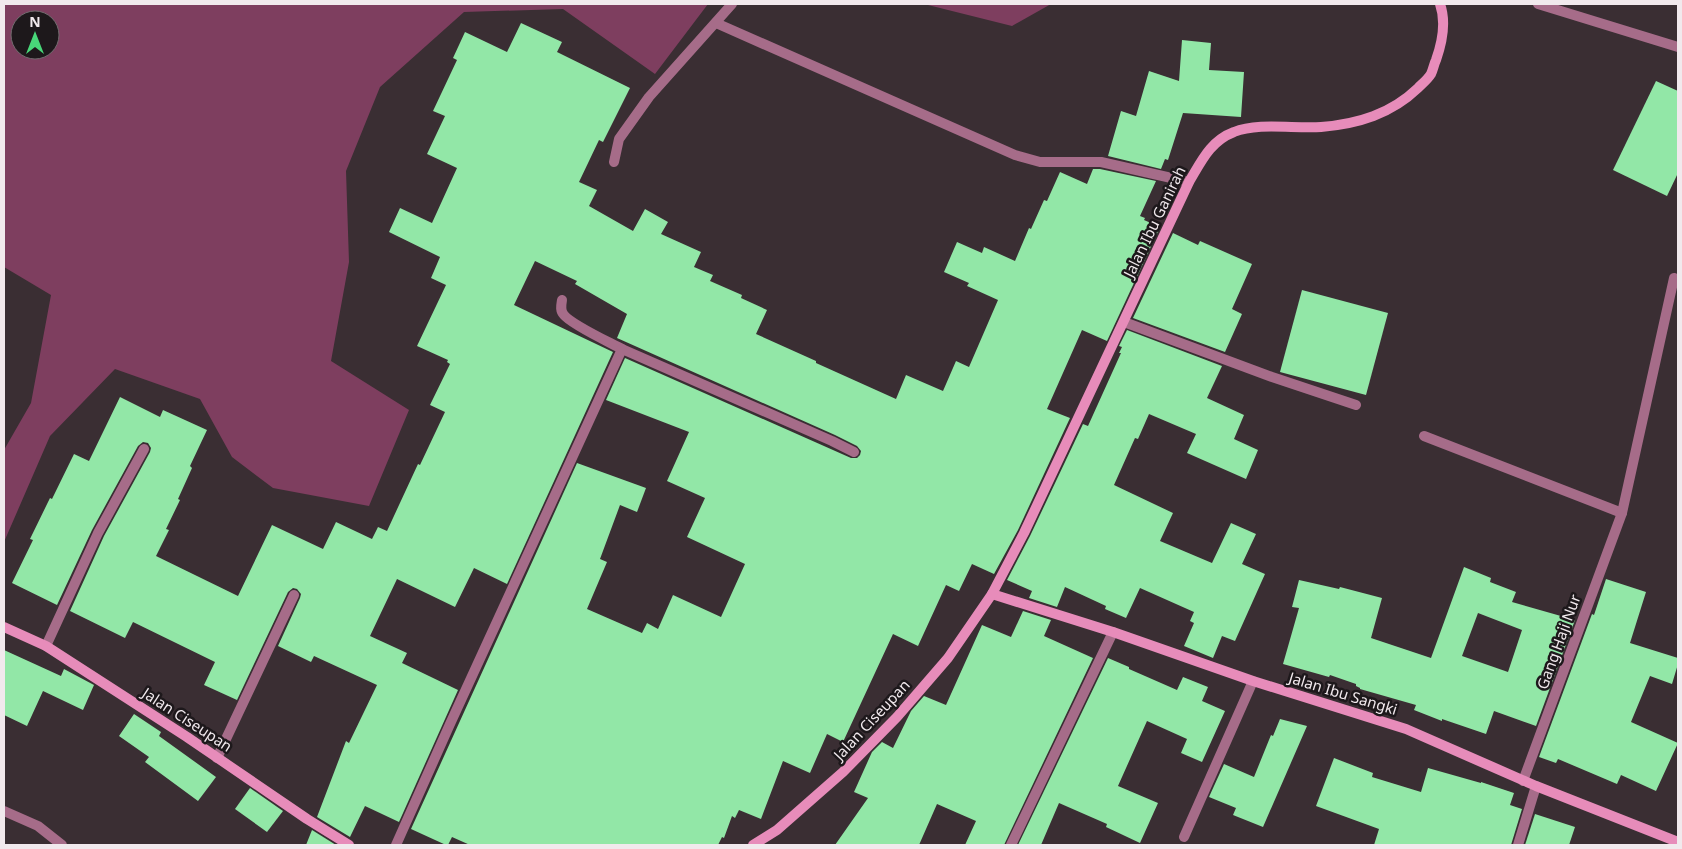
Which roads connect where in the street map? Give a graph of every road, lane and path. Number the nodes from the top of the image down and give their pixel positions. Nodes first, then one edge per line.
1 (732, 4) edge
2 (1440, 4) edge
3 (1538, 4) edge
4 (716, 23) junction
5 (1678, 47) edge
6 (614, 162) dead end
7 (1189, 182) junction
8 (1674, 278) dead end
9 (562, 300) dead end
10 (1124, 322) junction
11 (622, 349) junction
12 (1356, 405) dead end
13 (1424, 436) dead end
14 (144, 449) dead end
15 (854, 452) dead end
16 (1622, 513) junction
17 (992, 594) junction
18 (294, 595) dead end
19 (4, 627) edge
20 (1113, 632) junction
21 (46, 646) junction
22 (1252, 681) junction
23 (217, 758) junction
24 (1524, 781) junction
25 (1536, 786) junction
26 (4, 811) edge
27 (1184, 837) dead end
28 (1678, 842) edge
29 (62, 845) edge
30 (349, 845) edge
31 (396, 845) edge
32 (753, 845) edge
33 (1011, 845) edge
34 (1518, 845) edge

1 - 4 street
2 - 7 main road, Jalan Ibu Ganirah
3 - 5 street
4 - 6 street
4 - 7 street
7 - 10 main road, Jalan Ibu Ganirah
8 - 16 street, Gang Haji Nur
9 - 11 street
10 - 12 street
10 - 17 main road, Jalan Ibu Ganirah
11 - 15 street
11 - 31 street
13 - 16 street
14 - 21 street
16 - 24 street, Gang Haji Nur
17 - 20 main road, Jalan Ibu Sangki
17 - 32 main road, Jalan Ciseupan
18 - 23 street
19 - 21 main road, Jalan Ciseupan
20 - 22 main road, Jalan Ibu Sangki
20 - 33 street
21 - 23 main road, Jalan Ciseupan
22 - 24 main road, Jalan Ibu Sangki
22 - 27 street
23 - 30 main road, Jalan Ciseupan
24 - 25 main road, Jalan Ibu Sangki
25 - 28 main road, Jalan Ibu Sangki
25 - 34 street
26 - 29 street

